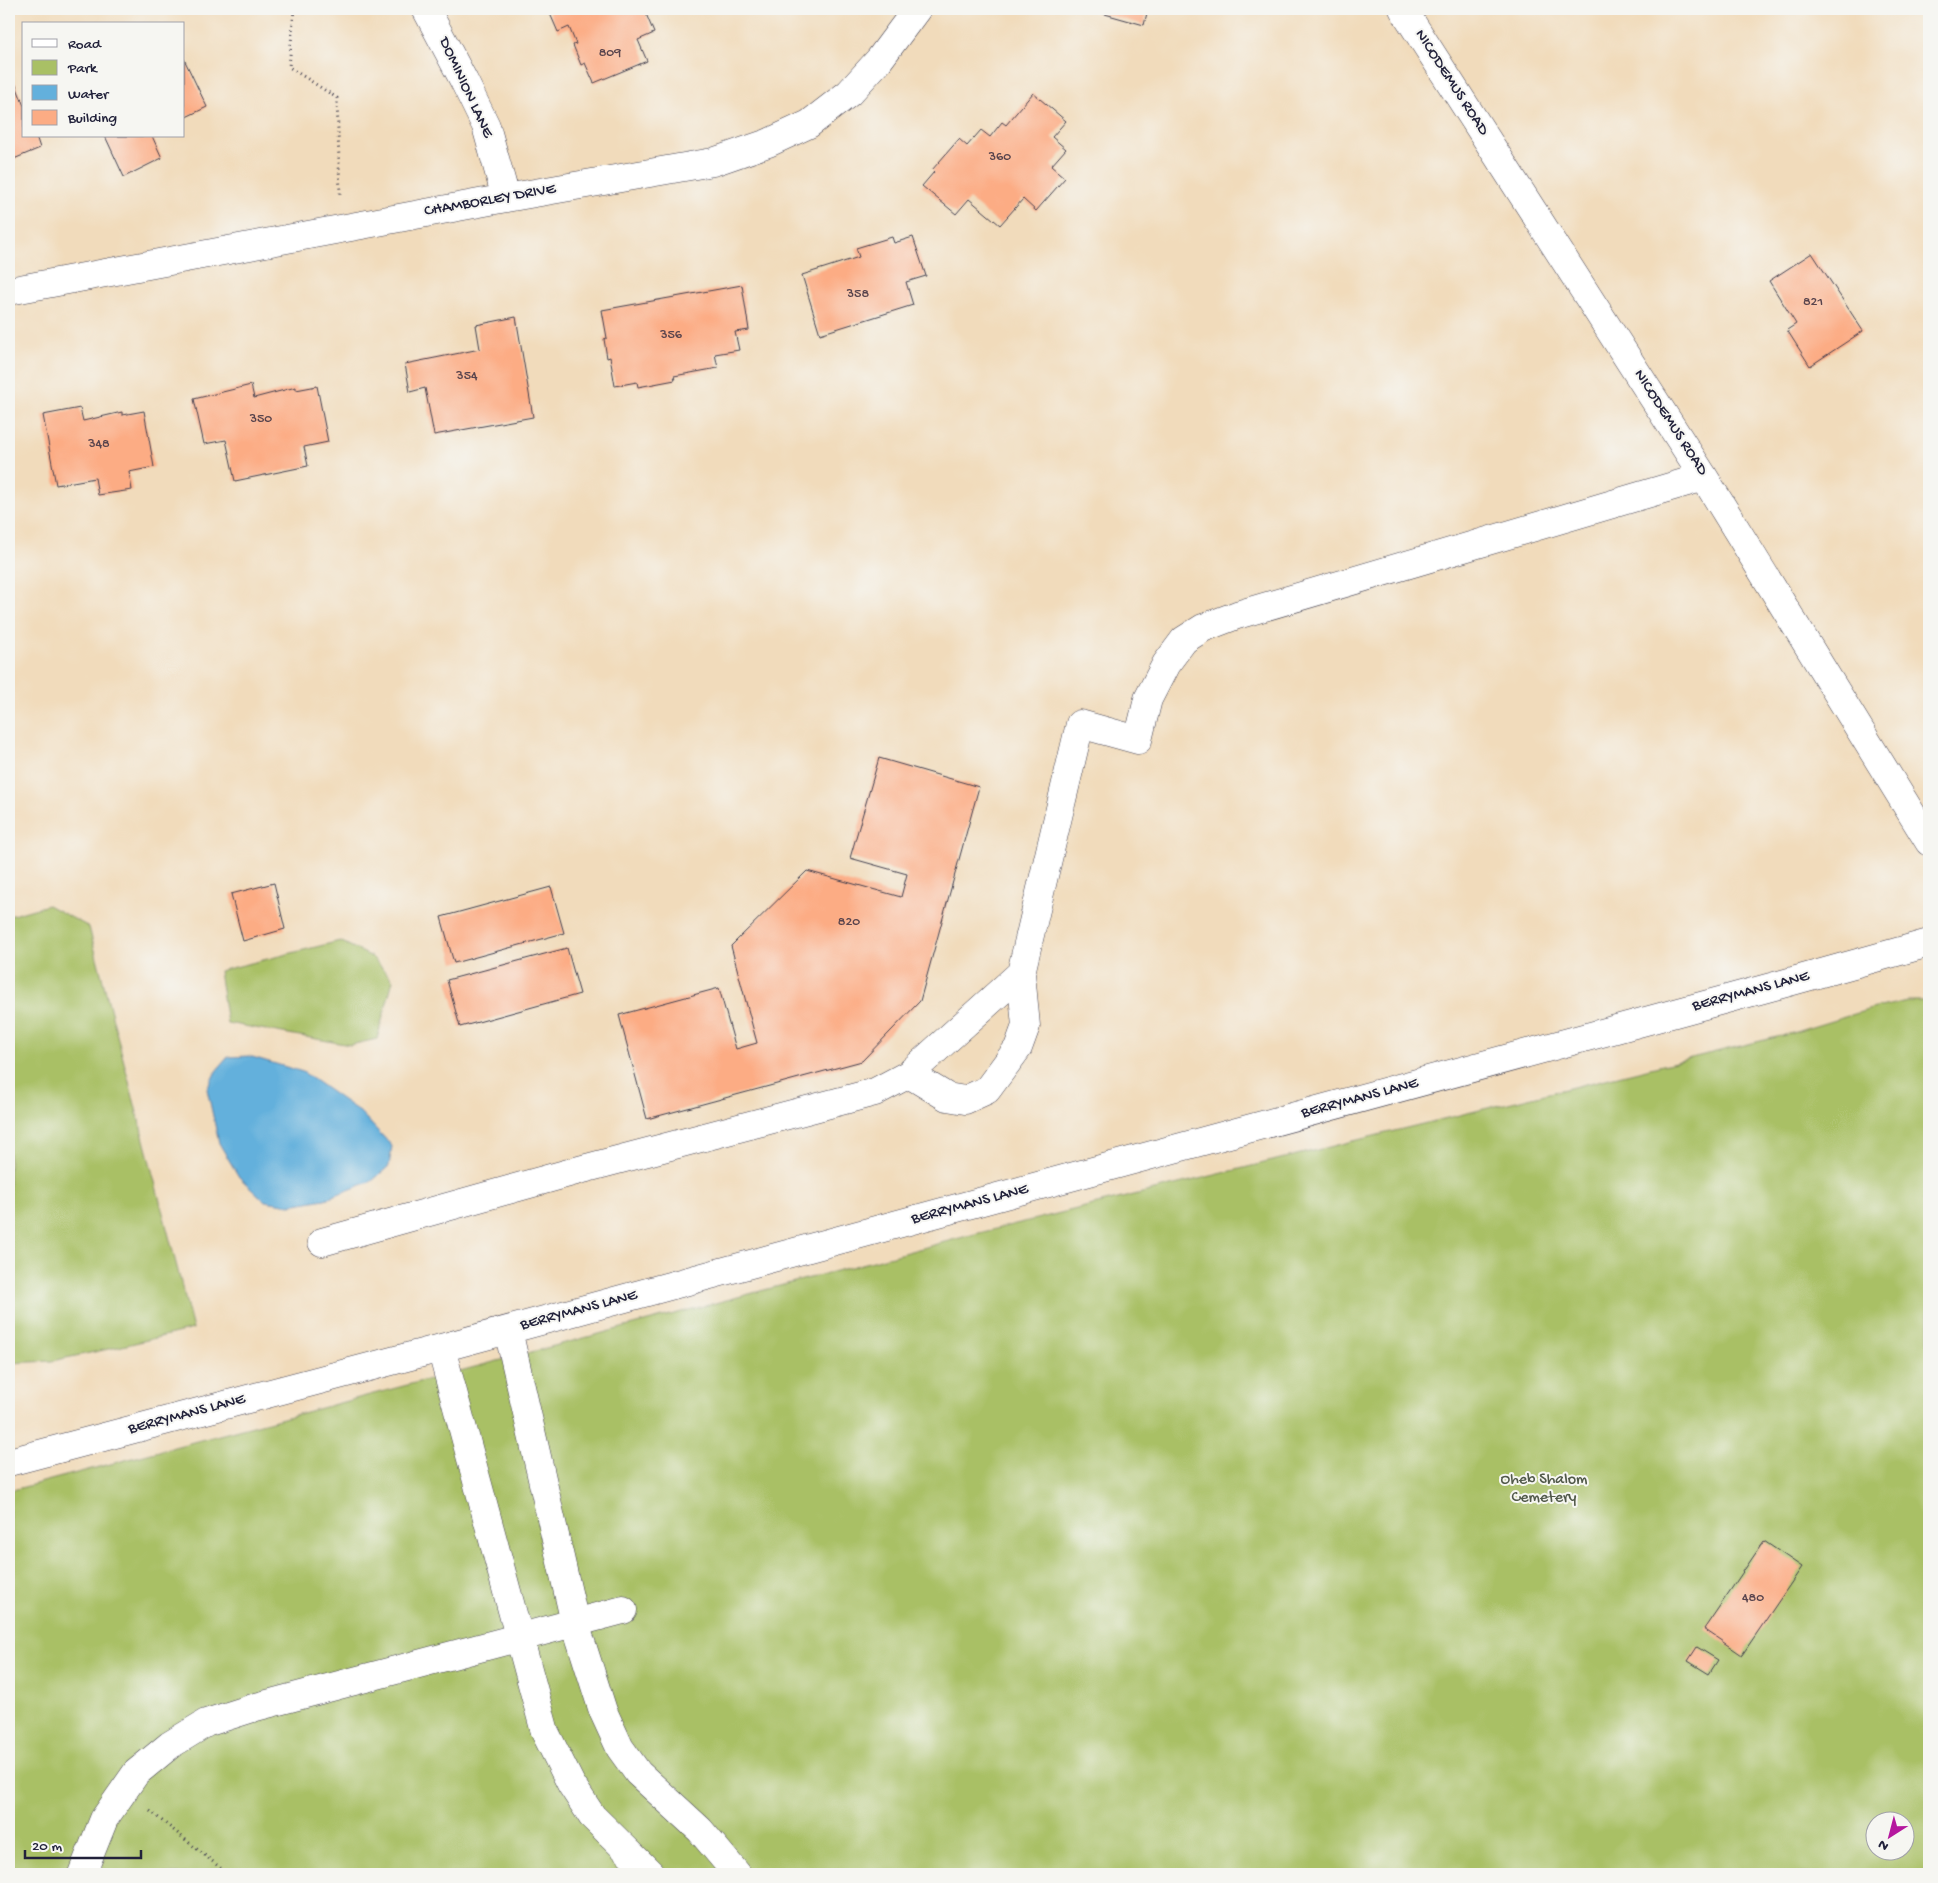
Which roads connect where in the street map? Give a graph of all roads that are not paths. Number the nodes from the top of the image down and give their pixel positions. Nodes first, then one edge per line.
1 (426, 9) edge
2 (917, 9) edge
3 (1403, 9) edge
4 (506, 198) junction
5 (9, 291) edge
6 (1704, 477) junction
7 (1929, 842) edge
8 (1929, 943) edge
9 (1021, 973) junction
10 (909, 1074) junction
11 (322, 1242) dead end
12 (508, 1330) junction
13 (441, 1348) junction
14 (9, 1462) edge
15 (623, 1610) dead end
16 (575, 1623) junction
17 (518, 1638) junction
18 (82, 1874) edge
19 (651, 1874) edge
20 (737, 1874) edge

1 - 4 street, DOMINION LANE
2 - 4 street, CHAMBORLEY DRIVE
3 - 6 street, NICODEMUS ROAD
4 - 5 street, CHAMBORLEY DRIVE
6 - 7 street, NICODEMUS ROAD
6 - 9 street
8 - 12 street, BERRYMANS LANE
9 - 10 street
9 - 10 street
10 - 11 street
12 - 13 street, BERRYMANS LANE
12 - 16 street
13 - 14 street, BERRYMANS LANE
13 - 17 street
15 - 16 street
16 - 17 street
16 - 20 street
17 - 18 street
17 - 19 street

